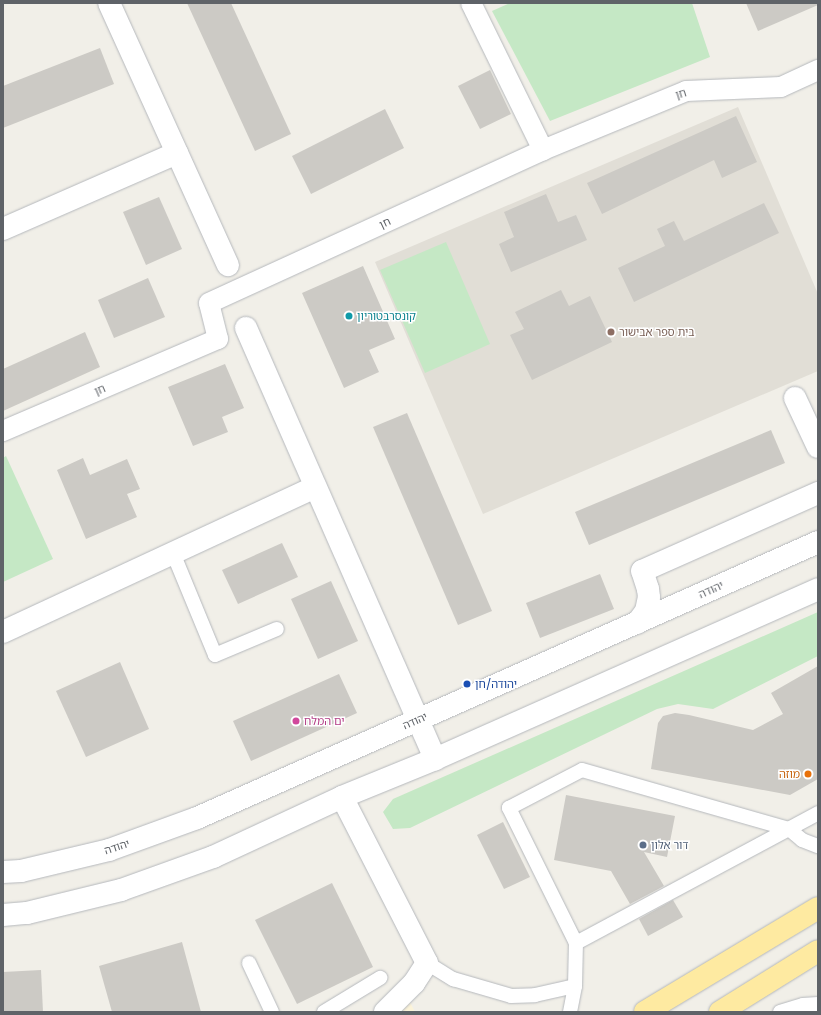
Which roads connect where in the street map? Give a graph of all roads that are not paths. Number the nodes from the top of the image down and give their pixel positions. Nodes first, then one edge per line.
1 (109, 3) edge
2 (471, 3) edge
3 (818, 70) edge
4 (543, 150) junction
5 (177, 153) junction
6 (3, 229) edge
7 (228, 265) dead end
8 (246, 328) dead end
9 (795, 398) dead end
10 (3, 431) edge
11 (818, 447) edge
12 (315, 487) junction
13 (818, 493) edge
14 (818, 542) edge
15 (173, 553) junction
16 (818, 589) edge
17 (637, 623) junction
18 (277, 629) dead end
19 (3, 632) edge
20 (418, 720) junction
21 (435, 759) junction
22 (342, 797) junction
23 (818, 813) edge
24 (789, 829) junction
25 (818, 846) edge
26 (3, 872) edge
27 (818, 908) edge
28 (3, 915) edge
29 (576, 943) junction
30 (818, 952) edge
31 (249, 963) dead end
32 (427, 963) junction
33 (380, 978) dead end
34 (575, 986) junction
35 (818, 1004) edge
36 (272, 1012) edge
37 (324, 1012) edge
38 (385, 1012) edge
39 (570, 1012) edge
40 (645, 1012) edge
41 (720, 1012) edge
42 (780, 1012) edge

1 - 5 street
2 - 4 street
3 - 4 street, חן
4 - 10 street, חן
5 - 6 street
5 - 7 street
8 - 12 street
9 - 11 street
12 - 15 street
12 - 20 street
13 - 17 street
14 - 17 street, יהודה
15 - 18 lane
15 - 19 street
16 - 21 street
17 - 20 street, יהודה
20 - 21 street
20 - 26 street, יהודה
21 - 22 street
22 - 28 street
22 - 32 street
23 - 24 lane
24 - 25 lane
24 - 29 lane
24 - 29 lane
27 - 40 highway
29 - 34 lane
30 - 41 highway
31 - 36 lane
32 - 34 lane
32 - 38 street
33 - 37 lane
34 - 39 lane
35 - 42 lane

